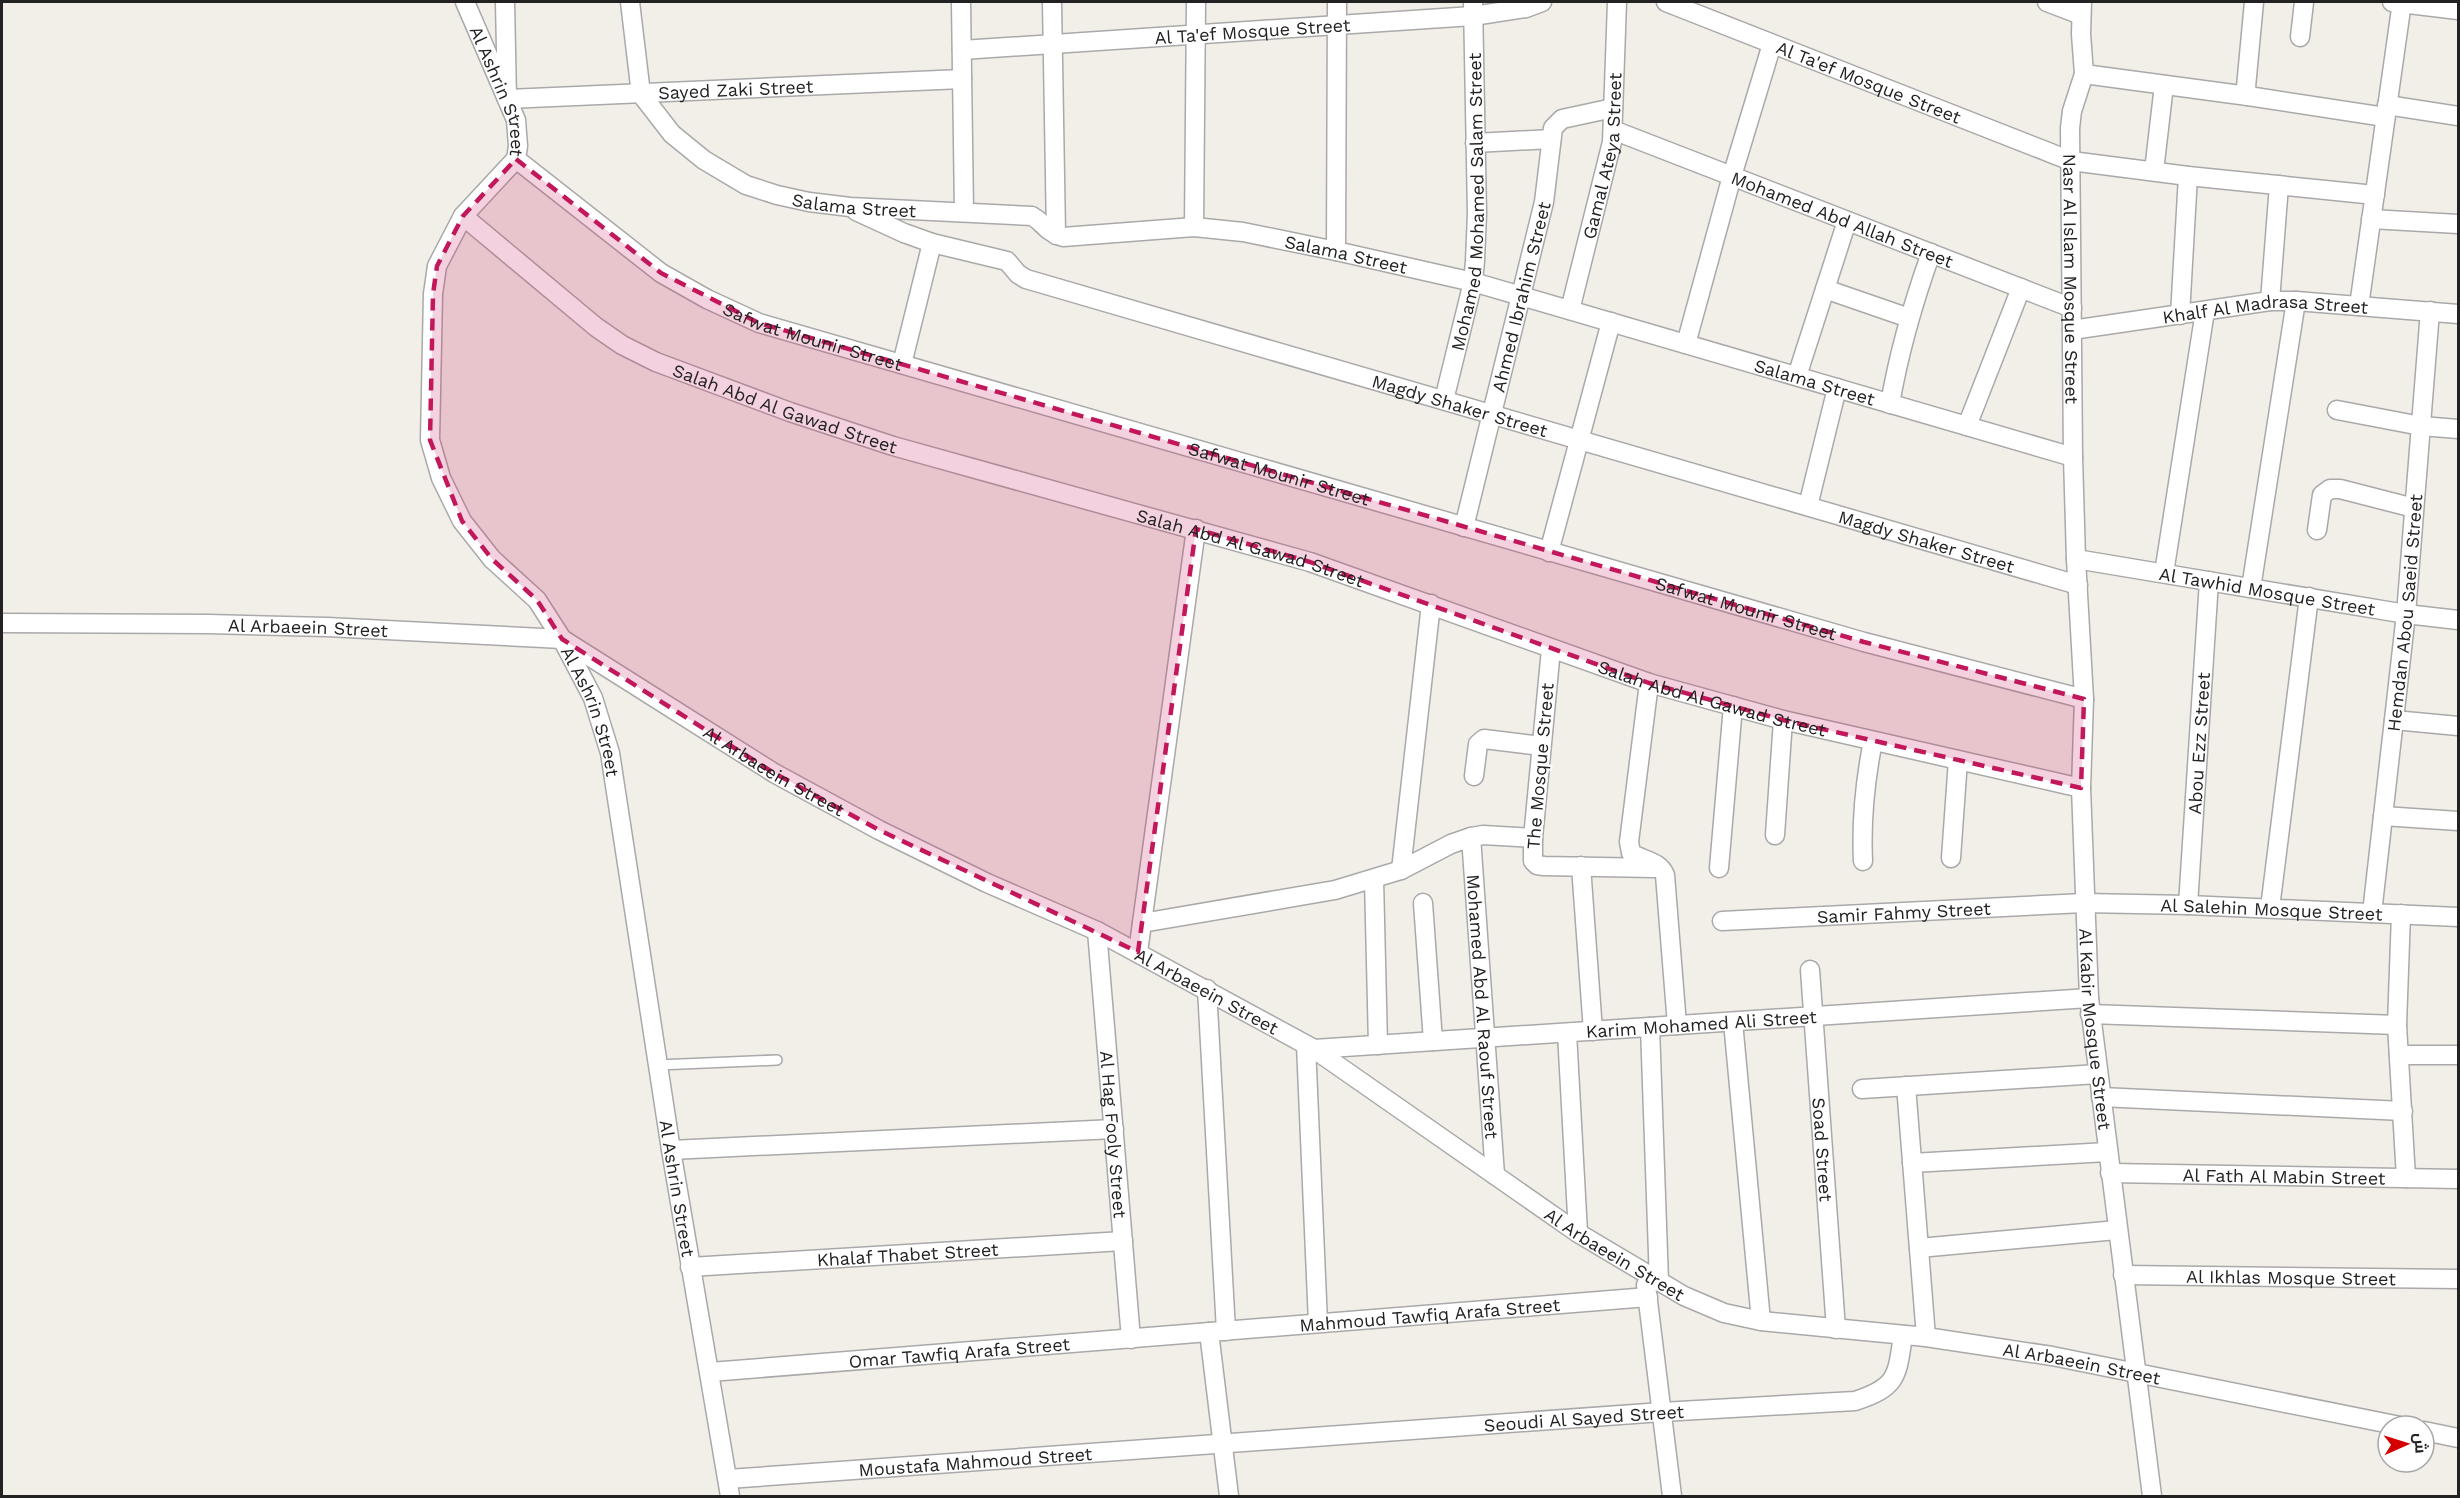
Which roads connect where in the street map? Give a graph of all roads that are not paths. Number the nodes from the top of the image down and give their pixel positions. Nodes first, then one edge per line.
1 (465, 2) edge
2 (505, 2) edge
3 (630, 2) edge
4 (961, 2) edge
5 (1052, 2) edge
6 (1196, 2) edge
7 (1337, 2) edge
8 (1542, 2) edge
9 (1617, 2) edge
10 (1666, 2) edge
11 (2047, 2) edge
12 (2254, 2) edge
13 (2304, 2) edge
14 (2398, 2) edge
15 (2082, 8) edge
16 (1473, 9) edge
17 (2458, 10) edge
18 (1337, 25) junction
19 (1196, 34) junction
20 (2300, 37) dead end
21 (1053, 44) junction
22 (1772, 44) junction
23 (962, 50) junction
24 (2084, 74) junction
25 (962, 79) junction
26 (2164, 85) junction
27 (641, 94) junction
28 (2248, 96) junction
29 (507, 99) junction
30 (1613, 108) junction
31 (2386, 111) junction
32 (2458, 116) edge
33 (1613, 130) junction
34 (1551, 139) junction
35 (1475, 143) junction
36 (516, 159) junction
37 (2071, 160) junction
38 (2154, 171) junction
39 (1732, 176) junction
40 (2188, 176) junction
41 (2278, 185) junction
42 (2374, 195) junction
43 (850, 207) junction
44 (964, 212) junction
45 (463, 216) junction
46 (2371, 219) junction
47 (1847, 220) junction
48 (2458, 224) edge
49 (1194, 227) junction
50 (1056, 235) junction
51 (932, 243) junction
52 (1336, 251) junction
53 (1931, 253) junction
54 (1473, 282) junction
55 (2020, 288) junction
56 (1825, 289) junction
57 (1521, 296) junction
58 (2270, 301) junction
59 (2296, 301) junction
60 (2359, 306) junction
61 (2072, 308) junction
62 (1570, 310) junction
63 (2205, 311) junction
64 (2430, 311) junction
65 (2458, 314) edge
66 (2180, 315) junction
67 (1909, 318) junction
68 (1611, 322) junction
69 (2072, 330) junction
70 (1686, 344) junction
71 (902, 364) junction
72 (1797, 376) junction
73 (1837, 388) junction
74 (1444, 400) junction
75 (1890, 404) junction
76 (2337, 410) dead end
77 (1491, 414) junction
78 (1967, 426) junction
79 (2421, 426) junction
80 (2458, 429) edge
81 (1580, 439) junction
82 (2073, 457) junction
83 (1808, 506) junction
84 (2414, 508) junction
85 (1464, 527) junction
86 (1196, 529) junction
87 (2317, 530) dead end
88 (1550, 552) junction
89 (2076, 559) junction
90 (2164, 573) junction
91 (2209, 581) junction
92 (2078, 585) junction
93 (2251, 588) junction
94 (2309, 597) junction
95 (1431, 604) junction
96 (2406, 614) junction
97 (2458, 620) edge
98 (2, 623) edge
99 (562, 639) junction
100 (1551, 649) junction
101 (1649, 683) junction
102 (2085, 699) junction
103 (1733, 706) junction
104 (1783, 720) junction
105 (2394, 720) junction
106 (2458, 726) edge
107 (1873, 741) junction
108 (1541, 746) junction
109 (1958, 760) junction
110 (1474, 776) dead end
111 (2081, 788) junction
112 (2383, 816) junction
113 (2458, 821) edge
114 (1775, 835) dead end
115 (1472, 837) junction
116 (1533, 838) junction
117 (1951, 858) dead end
118 (1863, 861) dead end
119 (1581, 866) junction
120 (1662, 868) junction
121 (1719, 868) dead end
122 (1401, 870) junction
123 (1374, 879) junction
124 (1423, 903) dead end
125 (2084, 903) junction
126 (2188, 905) junction
127 (2270, 908) junction
128 (2372, 913) junction
129 (2401, 914) junction
130 (2458, 917) edge
131 (1722, 921) dead end
132 (1142, 923) junction
133 (1096, 931) junction
134 (1138, 952) junction
135 (1810, 970) dead end
136 (1207, 989) junction
137 (2090, 1006) junction
138 (1813, 1016) junction
139 (1732, 1022) junction
140 (1677, 1025) junction
141 (2397, 1025) junction
142 (1650, 1027) junction
143 (1593, 1031) junction
144 (1567, 1032) junction
145 (1486, 1038) junction
146 (1433, 1041) junction
147 (1378, 1045) junction
148 (1310, 1047) junction
149 (2399, 1055) junction
150 (2458, 1055) edge
151 (777, 1060) dead end
152 (658, 1065) junction
153 (2098, 1074) junction
154 (1906, 1086) junction
155 (1862, 1089) dead end
156 (2101, 1097) junction
157 (2403, 1111) junction
158 (1114, 1129) junction
159 (671, 1150) junction
160 (2108, 1152) junction
161 (1912, 1162) junction
162 (2110, 1173) junction
163 (1495, 1175) junction
164 (2406, 1178) junction
165 (2458, 1179) edge
166 (2117, 1230) junction
167 (1578, 1233) junction
168 (1123, 1240) junction
169 (1919, 1248) junction
170 (690, 1267) junction
171 (2123, 1275) junction
172 (2458, 1279) edge
173 (1651, 1284) junction
174 (1761, 1321) junction
175 (1318, 1323) junction
176 (1836, 1329) junction
177 (1218, 1332) junction
178 (1903, 1335) junction
179 (1926, 1337) junction
180 (1131, 1339) junction
181 (710, 1372) junction
182 (2135, 1373) junction
183 (1662, 1412) junction
184 (2376, 1421) edge
185 (2436, 1433) edge
186 (2458, 1438) edge
187 (1222, 1443) junction
188 (729, 1488) edge
189 (2150, 1496) edge
190 (1229, 1497) edge
191 (1672, 1497) edge

1 - 29 street, Al Ashrin Street
2 - 29 street
3 - 27 street
4 - 23 street
5 - 21 street
6 - 19 street
7 - 18 street
8 - 16 street, Al Ta'ef Mosque Street
9 - 30 street, Gamal Ateya Street
10 - 22 street, Al Ta'ef Mosque Street
11 - 15 street
12 - 28 street
13 - 20 street
14 - 17 street
14 - 31 street
15 - 24 street, Nasr Al Islam Mosque Street
16 - 18 street, Al Ta'ef Mosque Street
16 - 35 street, Mohamed Mohamed Salam Street
18 - 19 street, Al Ta'ef Mosque Street
18 - 52 street
19 - 21 street, Al Ta'ef Mosque Street
19 - 49 street
21 - 23 street, Al Ta'ef Mosque Street
21 - 50 street
22 - 37 street, Al Ta'ef Mosque Street
22 - 39 street
23 - 25 street
24 - 26 street
24 - 37 street, Nasr Al Islam Mosque Street
25 - 27 street, Sayed Zaki Street
25 - 44 street
26 - 28 street
26 - 38 street
27 - 29 street, Sayed Zaki Street
27 - 43 street, Salama Street
28 - 31 street
29 - 36 street, Al Ashrin Street
30 - 33 street, Gamal Ateya Street
30 - 34 street
31 - 32 street
31 - 42 street
33 - 39 street, Mohamed Abd Allah Street
33 - 62 street, Gamal Ateya Street
34 - 35 street
34 - 57 street, Ahmed Ibrahim Street
35 - 54 street, Mohamed Mohamed Salam Street
36 - 45 street, Al Ashrin Street
36 - 71 street, Safwat Mounir Street
37 - 38 street, Al Ta'ef Mosque Street
37 - 61 street, Nasr Al Islam Mosque Street
38 - 40 street, Al Ta'ef Mosque Street
39 - 47 street, Mohamed Abd Allah Street
39 - 70 street
40 - 41 street, Al Ta'ef Mosque Street
40 - 66 street
41 - 42 street, Al Ta'ef Mosque Street
41 - 58 street
42 - 46 street
43 - 44 street, Salama Street
43 - 51 street, Magdy Shaker Street
44 - 50 street, Salama Street
45 - 86 street, Salah Abd Al Gawad Street
45 - 99 street, Al Ashrin Street
46 - 48 street
46 - 60 street
47 - 53 street, Mohamed Abd Allah Street
47 - 56 street
49 - 50 street, Salama Street
49 - 52 street, Salama Street
51 - 71 street
51 - 74 street, Magdy Shaker Street
52 - 54 street, Salama Street
53 - 55 street, Mohamed Abd Allah Street
53 - 67 street
54 - 57 street, Salama Street
54 - 74 street, Mohamed Mohamed Salam Street
55 - 61 street, Mohamed Abd Allah Street
55 - 78 street
56 - 67 street
56 - 72 street
57 - 62 street, Salama Street
57 - 77 street, Ahmed Ibrahim Street
58 - 59 street, Khalf Al Madrasa Street
58 - 63 street, Khalf Al Madrasa Street
59 - 60 street, Khalf Al Madrasa Street
59 - 93 street
60 - 64 street, Khalf Al Madrasa Street
61 - 69 street, Nasr Al Islam Mosque Street
62 - 68 street, Salama Street
63 - 66 street, Khalf Al Madrasa Street
63 - 90 street
64 - 65 street, Khalf Al Madrasa Street
64 - 79 street, Hemdan Abou Saeid Street
66 - 69 street, Khalf Al Madrasa Street
67 - 75 street
68 - 70 street, Salama Street
68 - 81 street
69 - 82 street, Nasr Al Islam Mosque Street
70 - 72 street, Salama Street
71 - 85 street, Safwat Mounir Street
72 - 73 street, Salama Street
73 - 75 street, Salama Street
73 - 83 street
74 - 77 street, Magdy Shaker Street
75 - 78 street, Salama Street
76 - 79 street
77 - 81 street, Magdy Shaker Street
77 - 85 street, Ahmed Ibrahim Street
78 - 82 street, Salama Street
79 - 80 street
79 - 84 street, Hemdan Abou Saeid Street
81 - 83 street, Magdy Shaker Street
81 - 88 street
82 - 89 street, Nasr Al Islam Mosque Street
83 - 92 street, Magdy Shaker Street
84 - 87 street
84 - 96 street, Hemdan Abou Saeid Street
85 - 88 street, Safwat Mounir Street
86 - 95 street, Salah Abd Al Gawad Street
86 - 132 street
88 - 102 street, Safwat Mounir Street
89 - 90 street, Al Tawhid Mosque Street
89 - 92 street, Al Kabir Mosque Street
90 - 91 street, Al Tawhid Mosque Street
91 - 93 street, Al Tawhid Mosque Street
91 - 126 street, Abou Ezz Street
92 - 102 street, Al Kabir Mosque Street
93 - 94 street, Al Tawhid Mosque Street
94 - 96 street, Al Tawhid Mosque Street
94 - 127 street
95 - 100 street, Salah Abd Al Gawad Street
95 - 122 street
96 - 97 street, Al Tawhid Mosque Street
96 - 105 street, Hemdan Abou Saeid Street
98 - 99 street, Al Arbaeein Street
99 - 133 street, Al Arbaeein Street
99 - 152 street, Al Ashrin Street
100 - 101 street, Salah Abd Al Gawad Street
100 - 108 street, The Mosque Street
101 - 103 street, Salah Abd Al Gawad Street
101 - 120 street
102 - 111 street, Al Kabir Mosque Street
103 - 104 street, Salah Abd Al Gawad Street
103 - 121 street
104 - 107 street, Salah Abd Al Gawad Street
104 - 114 street
105 - 106 street
105 - 112 street, Hemdan Abou Saeid Street
107 - 109 street, Salah Abd Al Gawad Street
107 - 118 street
108 - 110 street
108 - 116 street, The Mosque Street
109 - 111 street, Salah Abd Al Gawad Street
109 - 117 street
111 - 125 street, Al Kabir Mosque Street
112 - 113 street
112 - 128 street, Hemdan Abou Saeid Street
115 - 116 street
115 - 122 street
115 - 145 street, Mohamed Abd Al Raouf Street
116 - 119 street, The Mosque Street
119 - 120 street, The Mosque Street
119 - 143 street
120 - 140 street
122 - 123 street
123 - 132 street
123 - 147 street
124 - 146 street
125 - 126 street, Al Salehin Mosque Street
125 - 131 street, Samir Fahmy Street
125 - 137 street, Al Kabir Mosque Street
126 - 127 street, Al Salehin Mosque Street
127 - 128 street, Al Salehin Mosque Street
128 - 129 street, Al Salehin Mosque Street
129 - 130 street, Al Salehin Mosque Street
129 - 141 street
132 - 134 street
133 - 134 street, Al Arbaeein Street
133 - 158 street, Al Hag Fooly Street
134 - 136 street, Al Arbaeein Street
135 - 138 street, Soad Street
136 - 148 street, Al Arbaeein Street
136 - 177 street
137 - 138 street, Karim Mohamed Ali Street
137 - 141 street, Karim Mohamed Ali Street
137 - 153 street, Al Kabir Mosque Street
138 - 139 street, Karim Mohamed Ali Street
138 - 176 street, Soad Street
139 - 140 street, Karim Mohamed Ali Street
139 - 174 street
140 - 142 street, Karim Mohamed Ali Street
141 - 149 street
142 - 143 street, Karim Mohamed Ali Street
142 - 173 street
143 - 144 street, Karim Mohamed Ali Street
144 - 145 street, Karim Mohamed Ali Street
144 - 167 street
145 - 146 street, Karim Mohamed Ali Street
145 - 163 street, Mohamed Abd Al Raouf Street
146 - 147 street, Karim Mohamed Ali Street
147 - 148 street, Karim Mohamed Ali Street
148 - 163 street, Al Arbaeein Street
148 - 175 street
149 - 150 street
149 - 157 street
151 - 152 lane
152 - 159 street, Al Ashrin Street
153 - 154 street
153 - 156 street, Al Kabir Mosque Street
154 - 155 street
154 - 161 street
156 - 157 street
156 - 160 street, Al Kabir Mosque Street
157 - 164 street
158 - 159 street
158 - 168 street, Al Hag Fooly Street
159 - 170 street, Al Ashrin Street
160 - 161 street
160 - 162 street, Al Kabir Mosque Street
161 - 169 street
162 - 164 street, Al Fath Al Mabin Street
162 - 166 street, Al Kabir Mosque Street
163 - 167 street, Al Arbaeein Street
164 - 165 street, Al Fath Al Mabin Street
166 - 169 street
166 - 171 street, Al Kabir Mosque Street
167 - 173 street, Al Arbaeein Street
168 - 170 street, Khalaf Thabet Street
168 - 180 street, Al Hag Fooly Street
169 - 179 street
170 - 181 street, Al Ashrin Street
171 - 172 street, Al Ikhlas Mosque Street
171 - 182 street, Al Kabir Mosque Street
173 - 174 street, Al Arbaeein Street
173 - 175 street, Mahmoud Tawfiq Arafa Street
173 - 183 street
174 - 176 street, Al Arbaeein Street
175 - 177 street, Mahmoud Tawfiq Arafa Street
176 - 178 street, Al Arbaeein Street
177 - 180 street, Omar Tawfiq Arafa Street
177 - 187 street
178 - 179 street, Al Arbaeein Street
178 - 183 street, Seoudi Al Sayed Street
179 - 182 street, Al Arbaeein Street
180 - 181 street, Omar Tawfiq Arafa Street
181 - 188 street, Al Ashrin Street
182 - 184 street, Al Arbaeein Street
182 - 189 street, Al Kabir Mosque Street
183 - 187 street, Seoudi Al Sayed Street
183 - 191 street
185 - 186 street
187 - 188 street, Moustafa Mahmoud Street
187 - 190 street

